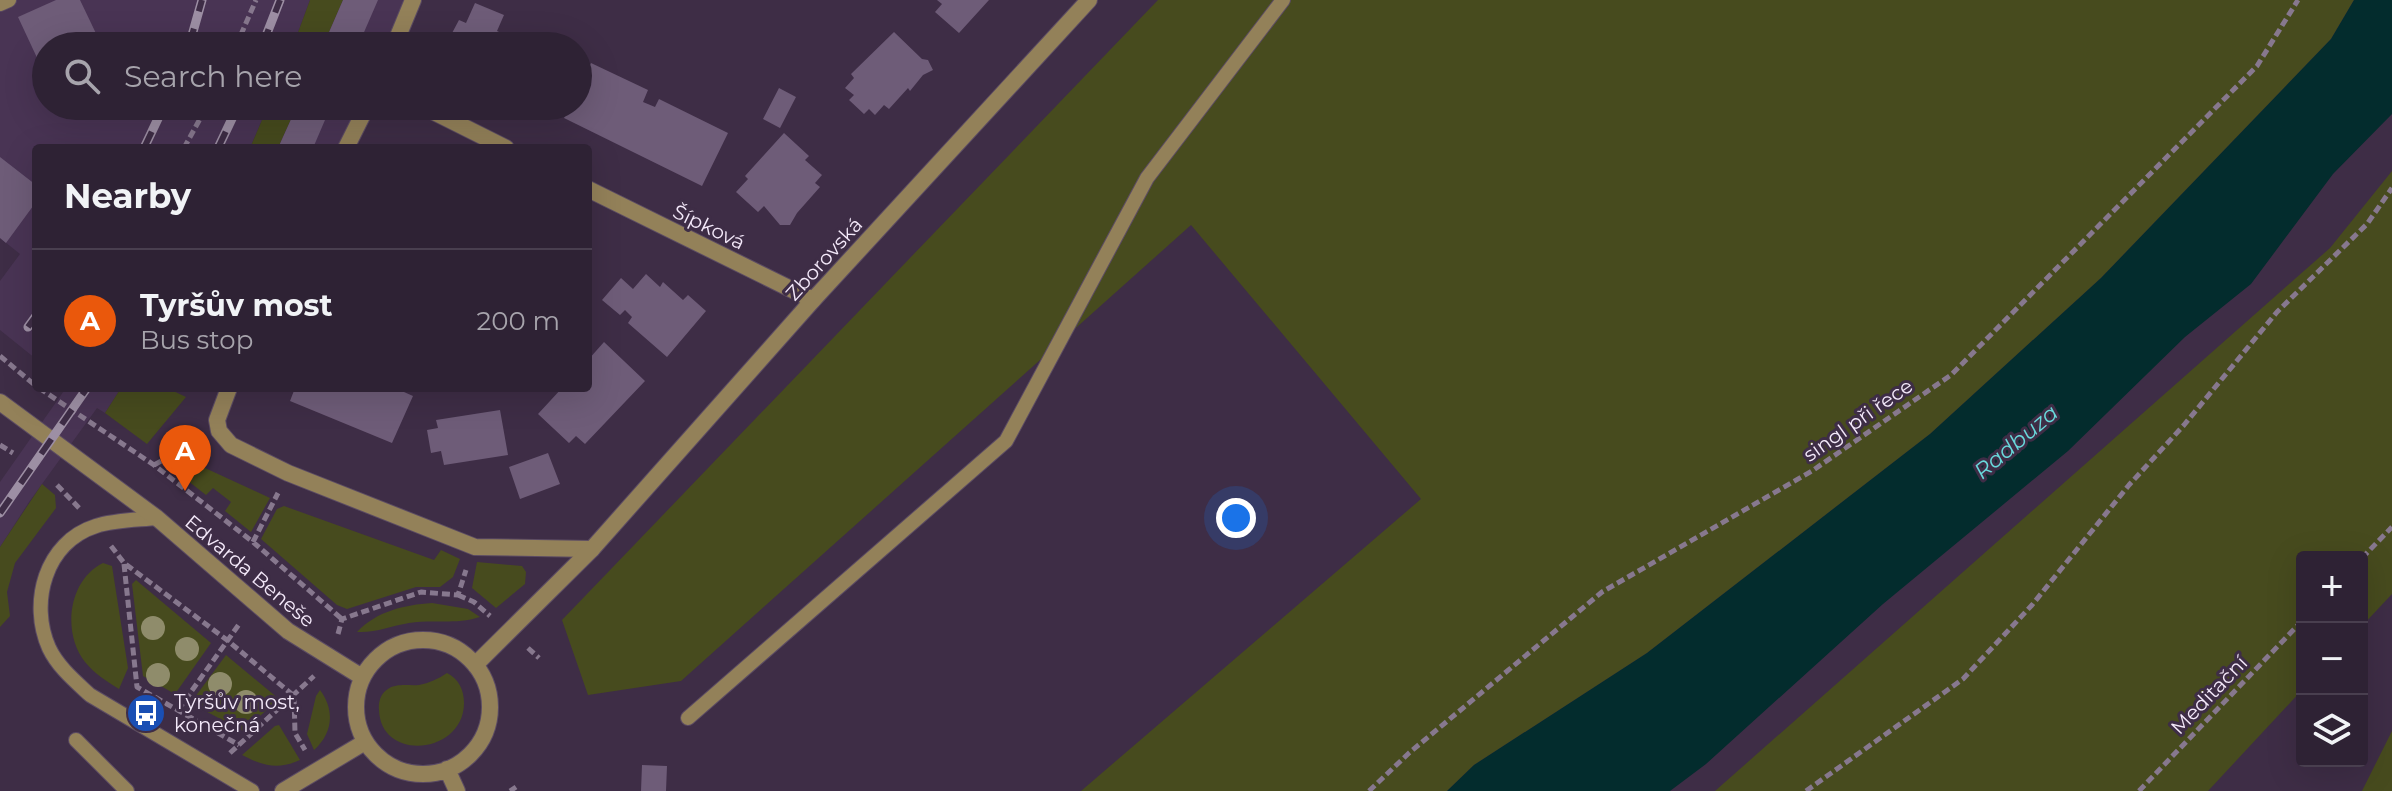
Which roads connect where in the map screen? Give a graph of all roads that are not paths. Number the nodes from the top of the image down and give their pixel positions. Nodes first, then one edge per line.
1 (9, 0) edge
2 (413, 0) edge
3 (1089, 0) edge
4 (1283, 0) edge
5 (0, 4) edge
6 (1072, 8) edge
7 (400, 32) edge
8 (360, 120) edge
9 (450, 120) edge
10 (348, 144) edge
11 (498, 144) edge
12 (592, 191) edge
13 (813, 300) junction
14 (227, 392) edge
15 (0, 402) edge
16 (157, 518) junction
17 (592, 549) junction
18 (475, 665) junction
19 (362, 677) junction
20 (688, 718) dead end
21 (76, 740) dead end
22 (365, 742) junction
23 (447, 769) junction
24 (127, 791) edge
25 (252, 791) edge
26 (283, 791) edge
27 (457, 791) edge

1 - 5 lane
2 - 7 street
3 - 6 street, Zborovská
4 - 20 lane
6 - 13 street, Zborovská
8 - 10 street
9 - 11 street
12 - 13 street, Šípková
13 - 17 street, Zborovská
14 - 17 street
15 - 16 street, Edvarda Beneše
16 - 19 street, Edvarda Beneše
16 - 25 lane
17 - 18 street, Zborovská
18 - 19 street
18 - 23 street
19 - 22 street
21 - 24 lane
22 - 23 street
22 - 26 street
23 - 27 street

